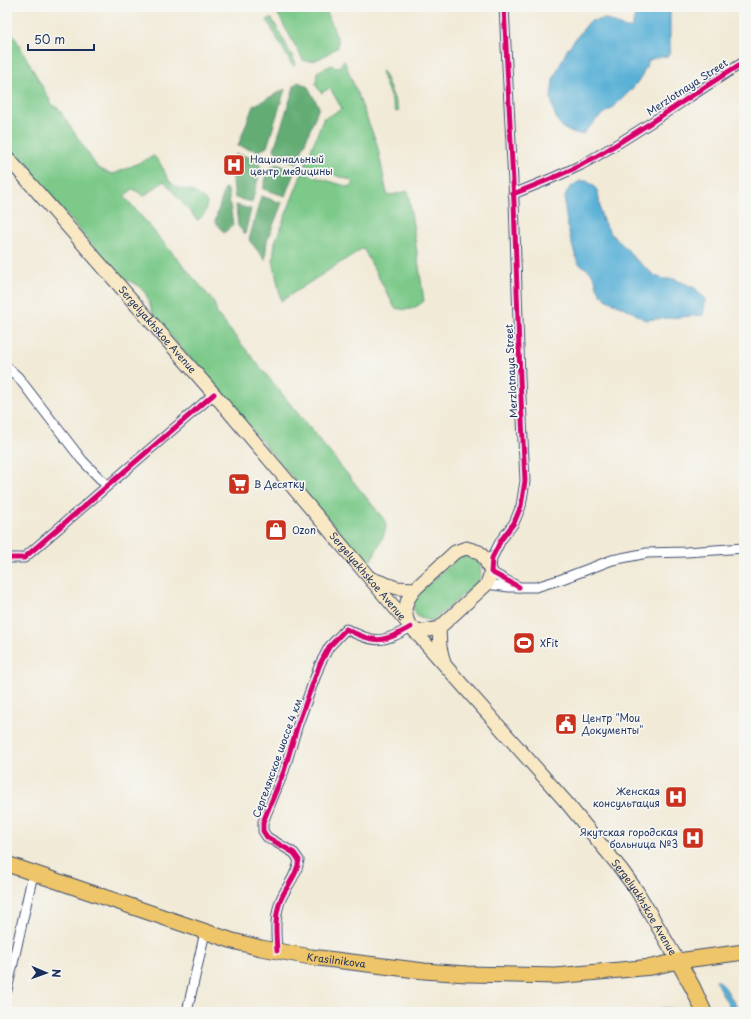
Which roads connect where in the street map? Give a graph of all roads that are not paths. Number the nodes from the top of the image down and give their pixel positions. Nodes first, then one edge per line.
1 (504, 7) edge
2 (744, 62) edge
3 (7, 156) edge
4 (513, 194) junction
5 (7, 367) edge
6 (214, 394) junction
7 (106, 486) junction
8 (502, 540) junction
9 (744, 548) edge
10 (482, 555) junction
11 (7, 558) edge
12 (369, 577) junction
13 (489, 578) junction
14 (415, 589) junction
15 (411, 628) junction
16 (439, 628) junction
17 (445, 665) junction
18 (7, 864) edge
19 (33, 874) junction
20 (205, 932) junction
21 (277, 952) junction
22 (744, 952) edge
23 (678, 961) junction
24 (7, 990) edge
25 (187, 1012) edge
26 (704, 1012) edge

1 - 4 street, Merzlotnaya Street
2 - 4 street, Merzlotnaya Street
3 - 6 main road, Sergelyakhskoe Avenue
4 - 8 street, Merzlotnaya Street
5 - 7 street
6 - 7 street
6 - 12 main road, Sergelyakhskoe Avenue
7 - 11 street
8 - 10 street
8 - 13 street
9 - 13 street
10 - 13 main road
10 - 14 main road
12 - 14 main road
12 - 15 main road, Sergelyakhskoe Avenue
13 - 16 main road
14 - 15 main road
15 - 16 main road
15 - 17 main road, Sergelyakhskoe Avenue
15 - 21 street, Сергеляхское шоссе 4 км
16 - 17 main road
17 - 23 main road, Sergelyakhskoe Avenue
18 - 19 main road, Krasilnikova
19 - 20 main road, Krasilnikova
19 - 24 street
20 - 21 main road, Krasilnikova
20 - 25 street
21 - 23 main road, Krasilnikova
22 - 23 main road, Krasilnikova
23 - 26 main road, Sergelyakhskoe Avenue

